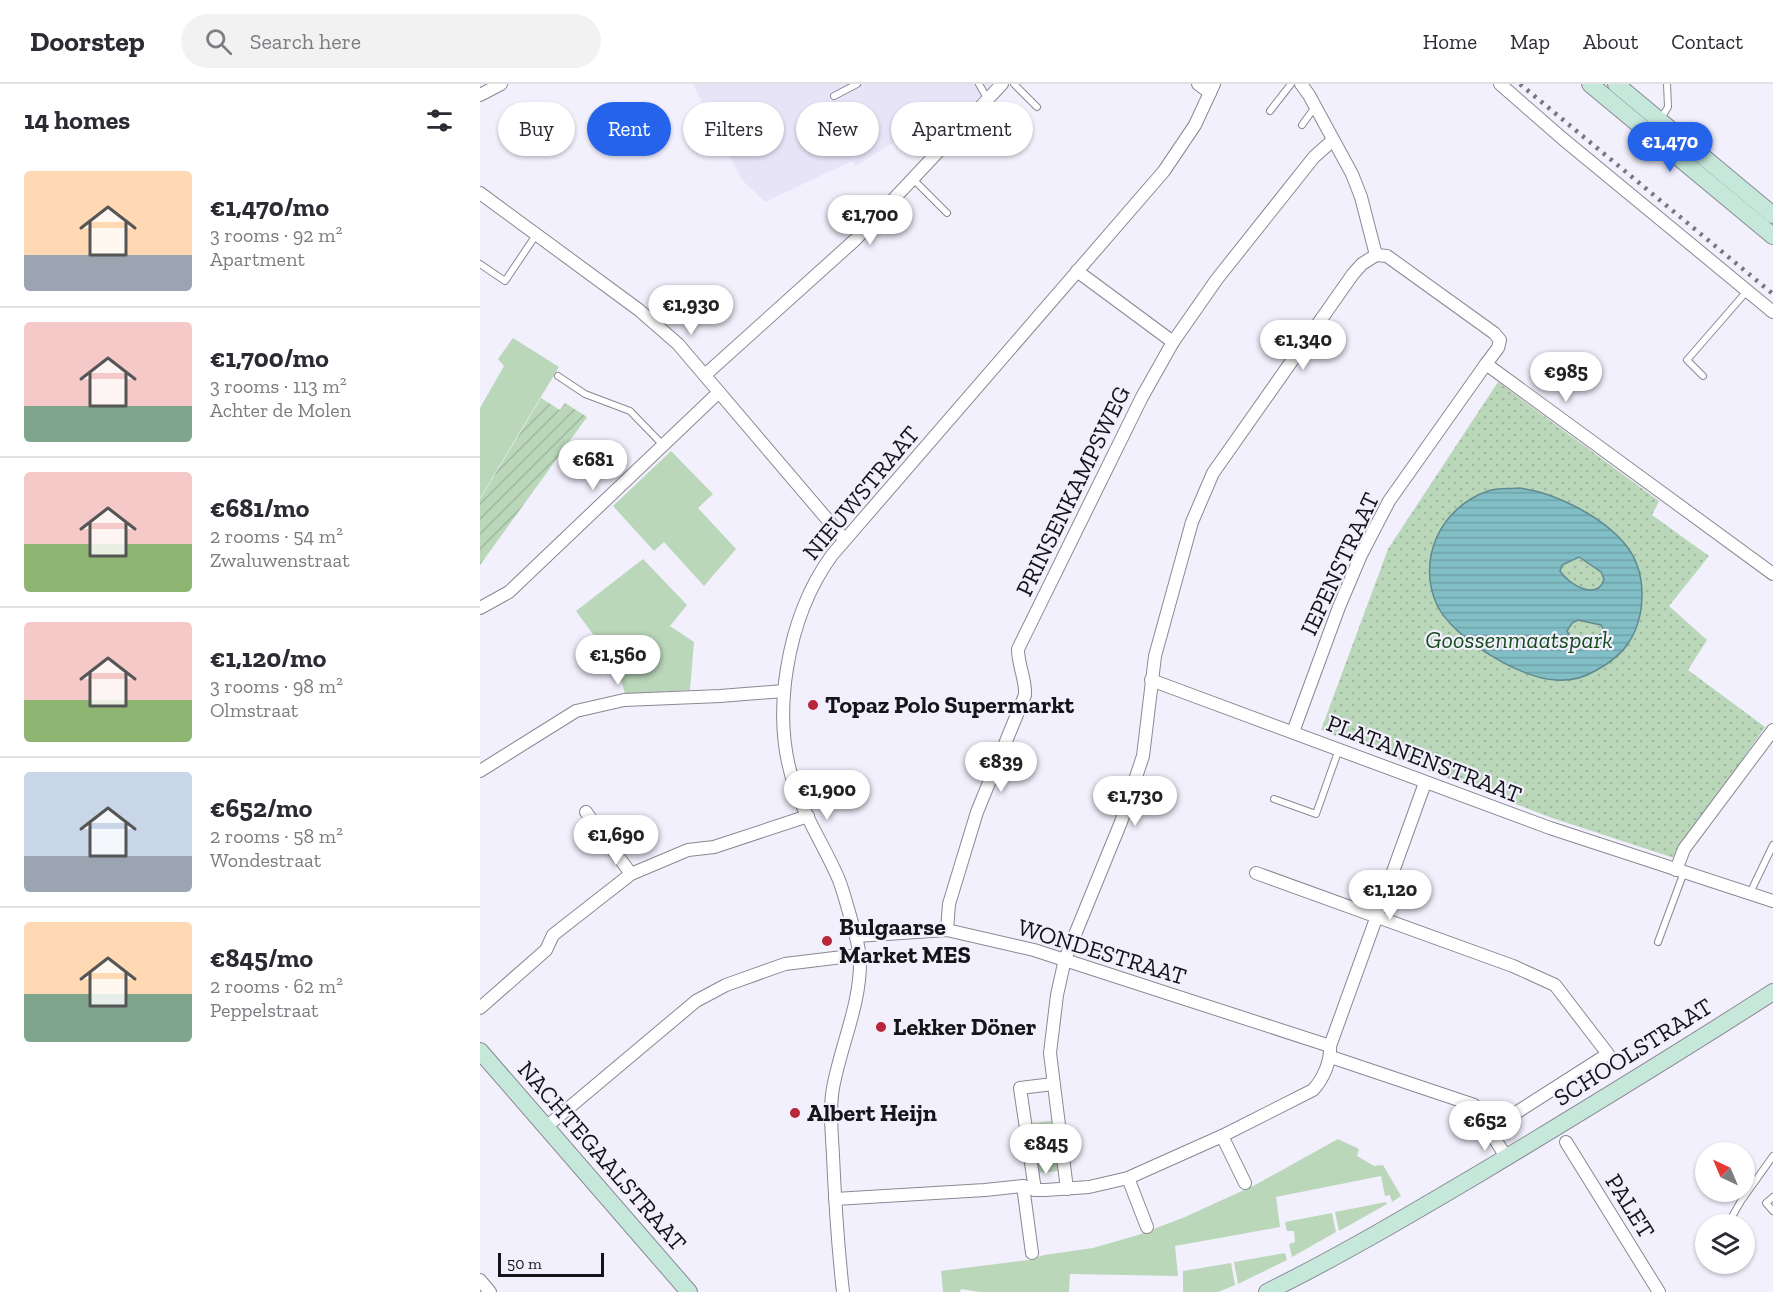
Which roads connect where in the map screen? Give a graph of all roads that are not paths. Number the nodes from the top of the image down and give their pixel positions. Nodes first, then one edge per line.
1 (501, 84) edge
2 (857, 84) edge
3 (979, 84) edge
4 (1002, 84) edge
5 (1014, 84) edge
6 (1198, 84) edge
7 (1291, 84) edge
8 (1301, 84) edge
9 (1500, 84) edge
10 (1590, 84) edge
11 (1616, 84) edge
12 (1668, 84) edge
13 (1212, 88) edge
14 (480, 95) edge
15 (834, 96) dead end
16 (988, 100) junction
17 (1037, 107) dead end
18 (1315, 107) junction
19 (1270, 111) dead end
20 (1659, 121) junction
21 (1302, 125) dead end
22 (1333, 140) junction
23 (914, 180) junction
24 (480, 193) edge
25 (947, 213) dead end
26 (1773, 215) edge
27 (536, 234) junction
28 (1773, 236) edge
29 (1376, 255) junction
30 (480, 264) edge
31 (1077, 271) junction
32 (1747, 291) junction
33 (1773, 312) edge
34 (1173, 342) junction
35 (1486, 364) junction
36 (705, 375) junction
37 (558, 376) dead end
38 (1703, 376) dead end
39 (718, 392) junction
40 (663, 445) junction
41 (844, 539) junction
42 (1773, 574) edge
43 (480, 608) edge
44 (1151, 680) junction
45 (784, 691) junction
46 (1773, 730) edge
47 (1293, 732) junction
48 (1339, 749) junction
49 (480, 771) edge
50 (1425, 783) junction
51 (1274, 799) dead end
52 (586, 812) dead end
53 (807, 816) junction
54 (1773, 845) edge
55 (1680, 871) junction
56 (1256, 873) dead end
57 (631, 874) junction
58 (1749, 893) junction
59 (1773, 901) edge
60 (1376, 917) junction
61 (946, 930) junction
62 (856, 936) junction
63 (1658, 942) dead end
64 (860, 955) junction
65 (1065, 959) junction
66 (1773, 992) edge
67 (480, 1008) edge
68 (480, 1051) edge
69 (1330, 1052) junction
70 (1053, 1084) junction
71 (546, 1127) junction
72 (1490, 1130) junction
73 (1222, 1136) junction
74 (1566, 1142) dead end
75 (1773, 1156) edge
76 (1506, 1157) junction
77 (1128, 1178) junction
78 (1245, 1183) dead end
79 (1023, 1186) junction
80 (1067, 1188) junction
81 (1035, 1190) junction
82 (1773, 1197) edge
83 (835, 1199) junction
84 (1773, 1211) edge
85 (1734, 1214) edge
86 (1147, 1227) dead end
87 (1032, 1253) dead end
88 (480, 1280) edge
89 (490, 1292) edge
90 (688, 1292) edge
91 (843, 1292) edge
92 (1267, 1292) edge
93 (1659, 1292) edge

1 - 14 street
2 - 15 lane
3 - 16 lane
4 - 16 street
5 - 17 lane
6 - 13 street
7 - 19 lane
8 - 18 street
9 - 32 street
10 - 28 street
11 - 20 street
12 - 20 lane
13 - 31 street, NIEUWSTRAAT
16 - 23 street
18 - 21 lane
18 - 22 street
20 - 26 street
22 - 29 street
22 - 34 street, PRINSENKAMPSWEG
23 - 25 lane
23 - 36 street
24 - 27 street
27 - 30 lane
27 - 36 street
29 - 35 street, IEPENSTRAAT
29 - 44 street
31 - 34 street
31 - 41 street, NIEUWSTRAAT
32 - 33 street
32 - 38 lane
34 - 61 street, PRINSENKAMPSWEG
35 - 42 street
35 - 47 street, IEPENSTRAAT
36 - 39 street
37 - 40 lane
39 - 40 street
39 - 41 street
40 - 43 street
41 - 45 street, NIEUWSTRAAT
44 - 47 street, PLATANENSTRAAT
44 - 65 street
45 - 49 street
45 - 53 street, NIEUWSTRAAT
46 - 55 street
47 - 48 street, PLATANENSTRAAT
48 - 50 street, PLATANENSTRAAT
48 - 51 lane
50 - 55 street, PLATANENSTRAAT
50 - 60 street
52 - 57 street
53 - 57 street
53 - 62 street, NIEUWSTRAAT
54 - 58 lane
55 - 58 street, PLATANENSTRAAT
55 - 63 lane
56 - 60 street
57 - 67 street
58 - 59 street, PLATANENSTRAAT
60 - 69 street
60 - 72 street, SCHOOLSTRAAT
61 - 62 street, WONDESTRAAT
61 - 65 street, WONDESTRAAT
62 - 64 street, NIEUWSTRAAT
64 - 71 street
64 - 83 street, NIEUWSTRAAT
65 - 69 street, WONDESTRAAT
65 - 70 street
66 - 76 street, SCHOOLSTRAAT
68 - 71 street, NACHTEGAALSTRAAT
69 - 72 street, WONDESTRAAT
69 - 73 street
70 - 80 street
70 - 81 street
71 - 90 street, NACHTEGAALSTRAAT
72 - 76 street, WONDESTRAAT
73 - 77 street
73 - 78 street
74 - 93 street, PALET
75 - 85 lane
76 - 92 street, SCHOOLSTRAAT
77 - 80 street
77 - 86 street
79 - 81 street
79 - 83 street
79 - 87 street
80 - 81 street
82 - 84 lane
83 - 91 street, NIEUWSTRAAT
88 - 89 street

